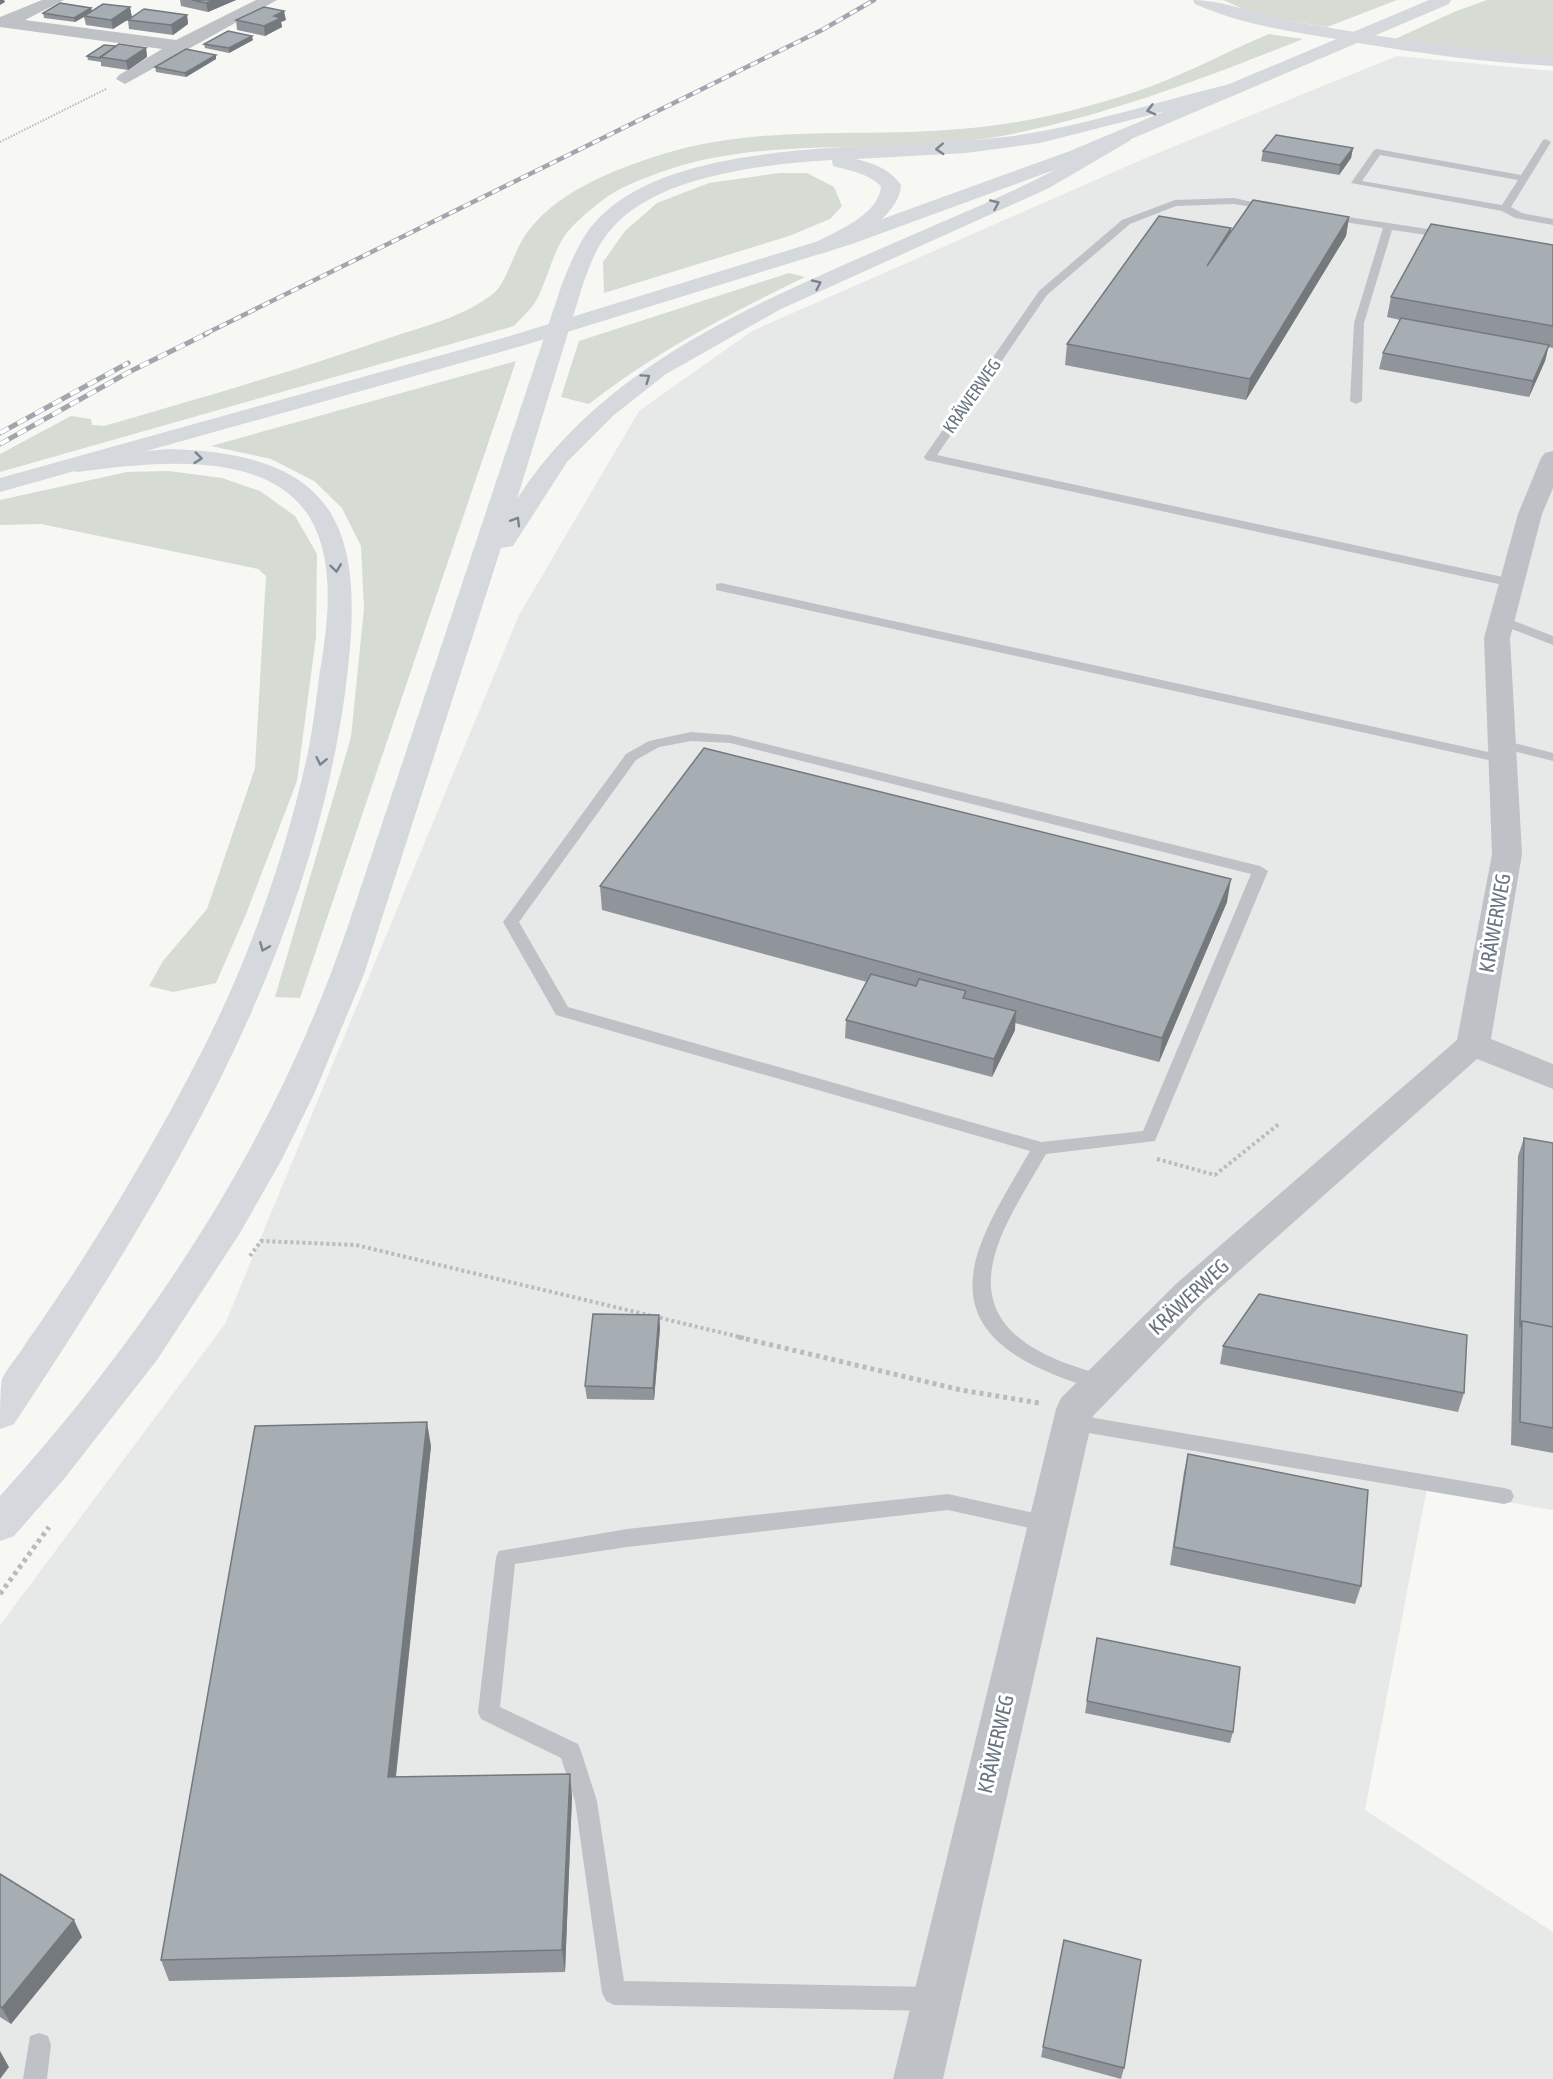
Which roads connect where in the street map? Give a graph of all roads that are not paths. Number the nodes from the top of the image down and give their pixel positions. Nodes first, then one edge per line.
1 (56, 0) edge
2 (269, 0) edge
3 (1201, 0) edge
4 (1463, 0) edge
5 (1438, 1) edge
6 (2, 23) edge
7 (179, 46) junction
8 (1553, 61) edge
9 (125, 79) edge
10 (1249, 84) junction
11 (1121, 140) junction
12 (1546, 142) dead end
13 (769, 160) junction
14 (1524, 178) junction
15 (1277, 208) edge
16 (1505, 208) junction
17 (1310, 214) edge
18 (1553, 222) edge
19 (1388, 226) junction
20 (1458, 236) edge
21 (820, 248) junction
22 (1356, 401) dead end
23 (78, 465) junction
24 (1550, 472) edge
25 (0, 485) edge
26 (1512, 582) junction
27 (722, 587) dead end
28 (476, 589) junction
29 (1502, 620) junction
30 (1553, 641) edge
31 (1502, 752) junction
32 (1553, 757) edge
33 (1473, 1045) junction
34 (1553, 1077) edge
35 (1041, 1148) junction
36 (1101, 1382) junction
37 (0, 1413) edge
38 (1073, 1416) junction
39 (1504, 1496) dead end
40 (0, 1524) edge
41 (1047, 1524) junction
42 (937, 1999) junction
43 (39, 2045) dead end
44 (35, 2079) edge
45 (918, 2079) edge

1 - 6 street
2 - 7 street
3 - 8 main road
4 - 5 main road
5 - 10 main road
6 - 7 street
7 - 9 street
10 - 11 main road
10 -> 13 main road
11 - 21 main road
28 -> 11 main road
12 - 14 lane
13 - 21 main road
13 - 28 main road
14 - 16 lane
14 - 16 lane
15 - 26 lane, KRÄWERWEG
16 - 18 lane
17 - 19 lane
19 - 20 lane
19 - 22 lane
21 - 23 main road
23 - 25 main road
23 -> 37 main road
24 - 26 street, KRÄWERWEG
26 - 29 street, KRÄWERWEG
27 - 31 lane
28 - 40 main road
29 - 30 lane
29 - 31 street, KRÄWERWEG
31 - 32 lane
31 - 33 street, KRÄWERWEG
33 - 34 street
33 - 36 street, KRÄWERWEG
35 - 35 lane
35 - 36 lane
36 - 38 street, KRÄWERWEG
38 - 39 lane
38 - 41 street, KRÄWERWEG
41 - 42 street, KRÄWERWEG
41 - 42 lane
42 - 45 street, KRÄWERWEG
43 - 44 lane

